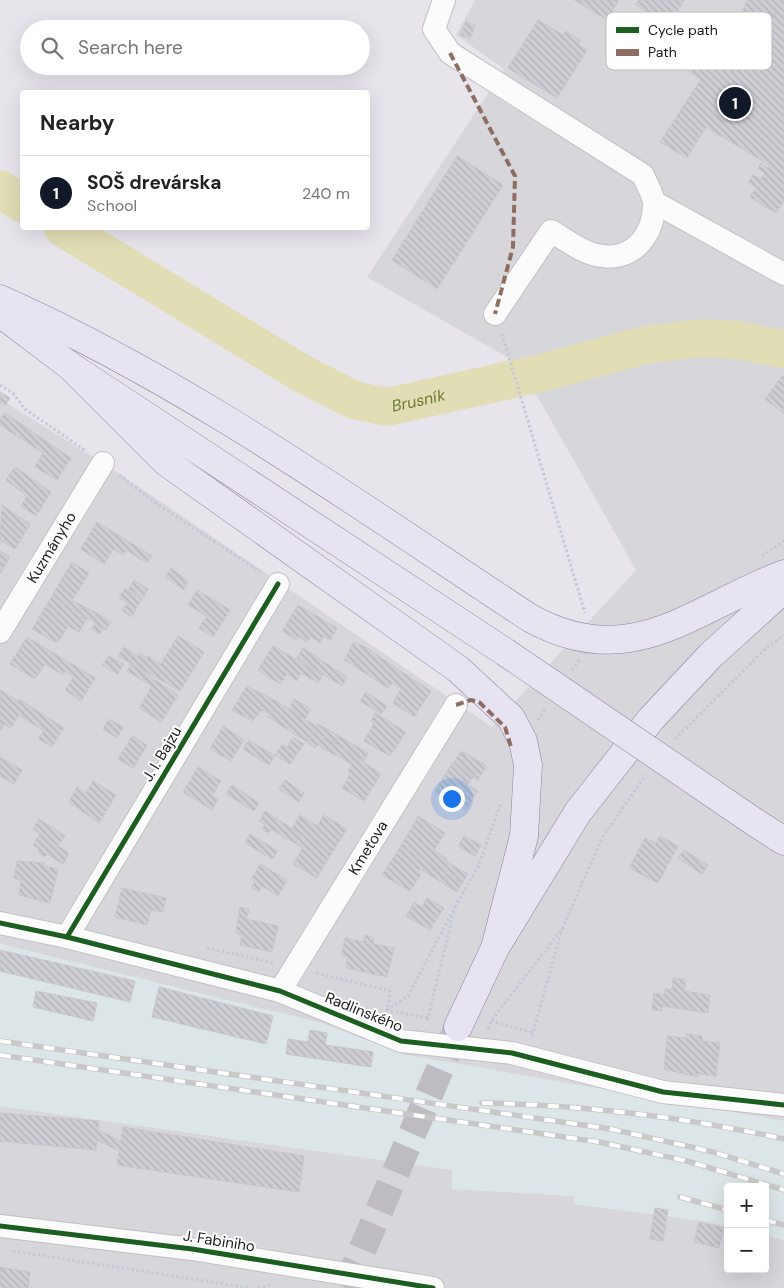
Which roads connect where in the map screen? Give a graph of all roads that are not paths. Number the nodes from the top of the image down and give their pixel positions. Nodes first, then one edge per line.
1 (444, 0) edge
2 (654, 202) junction
3 (784, 274) edge
4 (0, 300) edge
5 (0, 313) edge
6 (496, 314) road end
7 (70, 366) junction
8 (93, 462) road end
9 (784, 574) edge
10 (278, 584) road end
11 (784, 589) edge
12 (784, 616) edge
13 (748, 620) junction
14 (0, 632) edge
15 (456, 705) dead end
16 (784, 841) edge
17 (0, 923) edge
18 (68, 937) junction
19 (496, 948) junction
20 (280, 991) junction
21 (458, 1027) tunnel mouth
22 (784, 1105) edge
23 (0, 1226) edge
24 (433, 1288) edge

1 - 2 street
2 - 3 street
2 - 6 street
4 - 9 main road
5 - 7 main road
7 - 16 main road, bridge
7 - 19 main road
8 - 14 street, Kuzmányho
10 - 18 street, J. I. Bajzu
11 - 13 main road
12 - 13 main road
13 - 19 main road
15 - 20 street, Kmeťova
17 - 18 street, Radlinského
18 - 20 street, Radlinského
19 - 21 main road
20 - 22 street, Radlinského
23 - 24 street, J. Fabiniho

